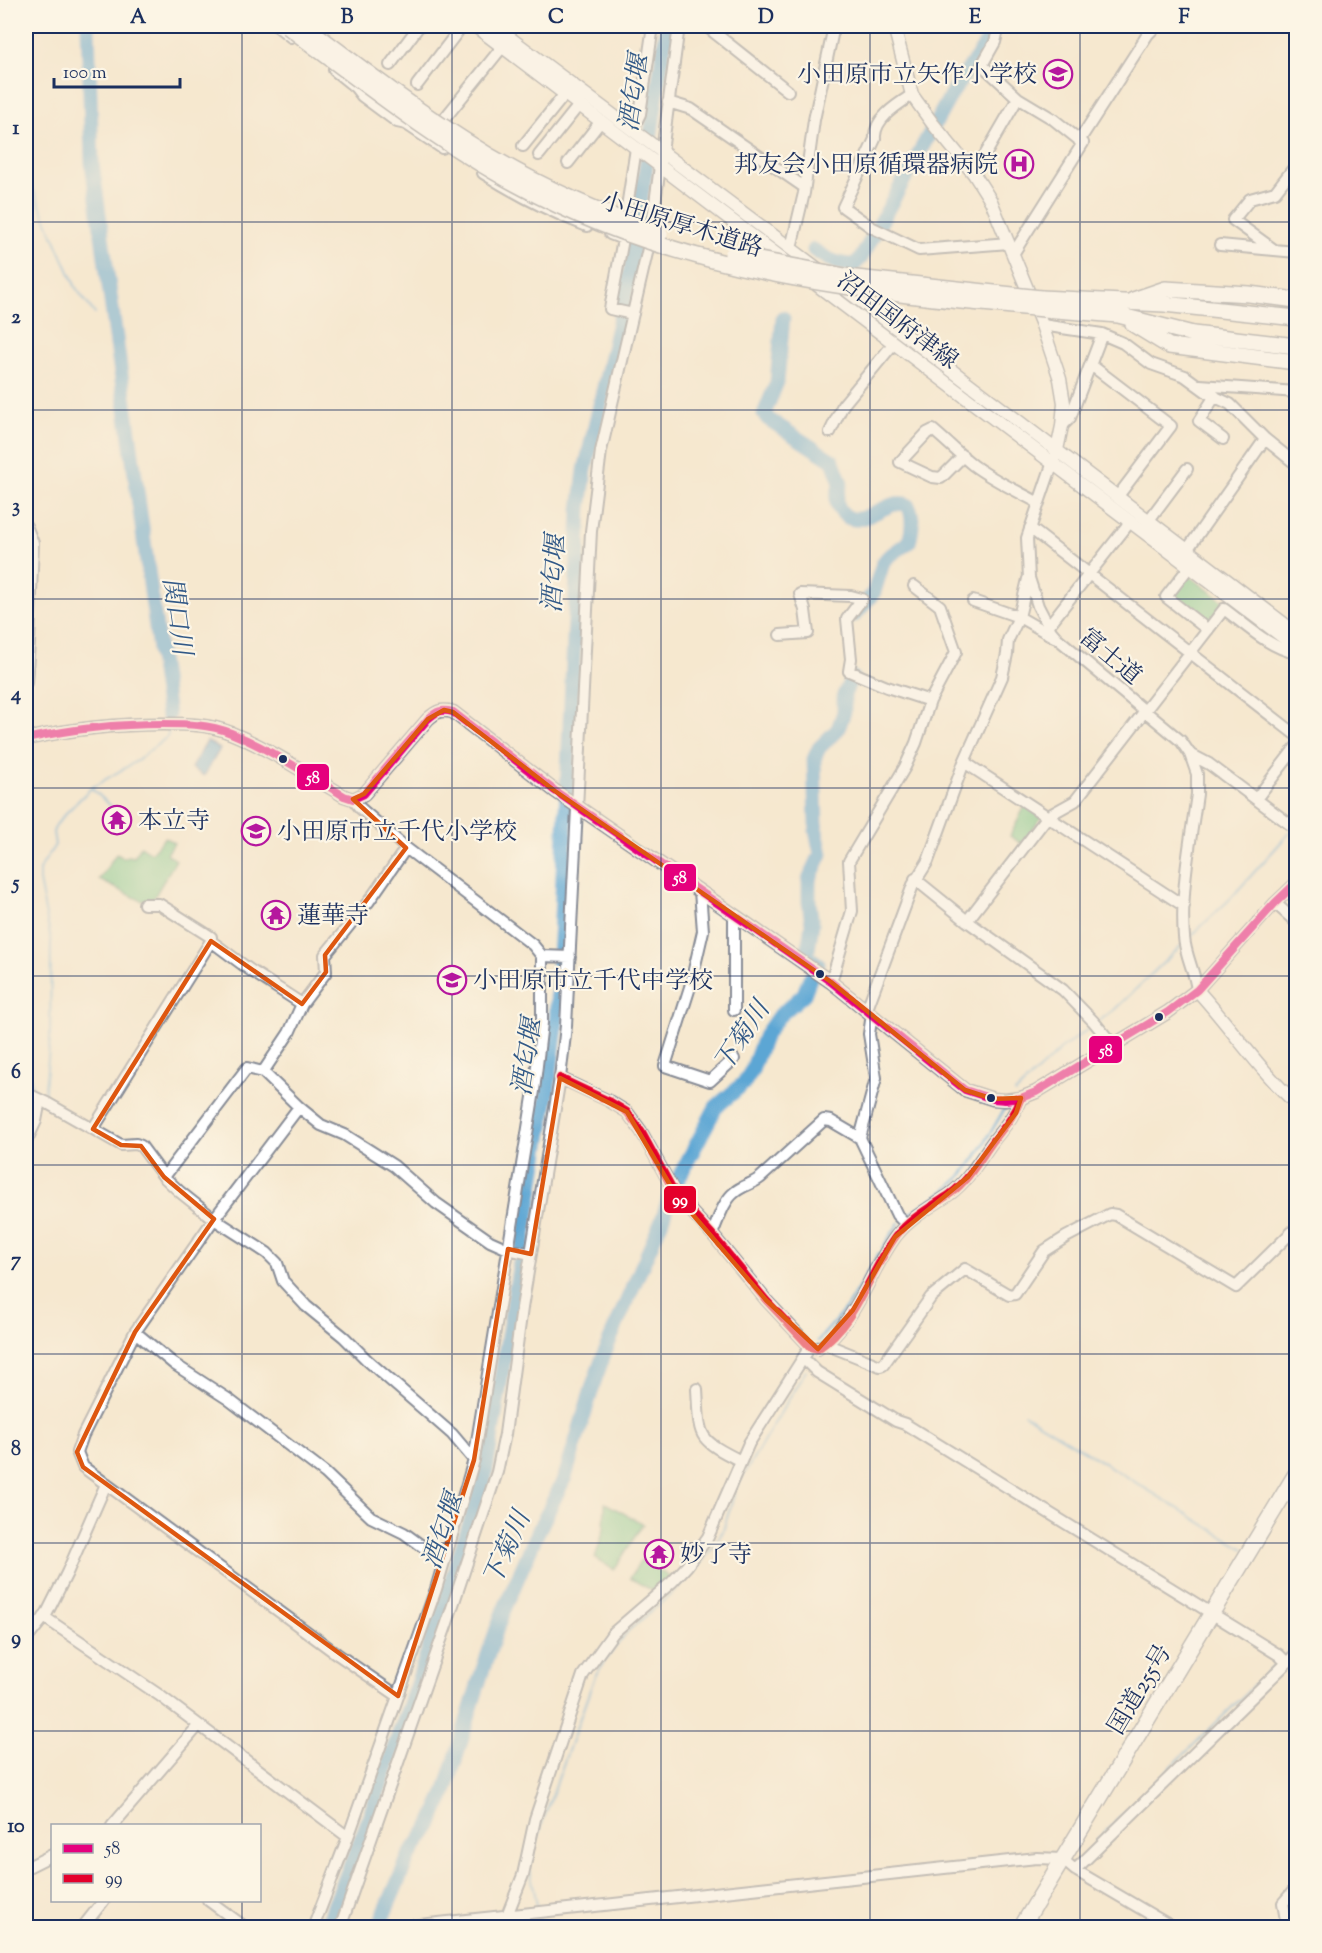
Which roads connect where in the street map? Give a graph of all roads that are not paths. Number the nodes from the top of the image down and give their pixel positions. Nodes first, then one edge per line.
1 (277, 26) edge
2 (287, 26) edge
3 (305, 26) edge
4 (419, 26) edge
5 (462, 26) edge
6 (475, 26) edge
7 (494, 26) edge
8 (653, 26) edge
9 (679, 26) edge
10 (706, 26) edge
11 (834, 26) edge
12 (894, 26) edge
13 (999, 26) edge
14 (1156, 26) edge
15 (503, 46) junction
16 (390, 65) dead end
17 (417, 85) dead end
18 (788, 90) dead end
19 (565, 94) junction
20 (912, 95) junction
21 (1018, 98) junction
22 (668, 102) junction
23 (579, 105) junction
24 (445, 118) dead end
25 (601, 121) junction
26 (632, 129) junction
27 (1079, 141) junction
28 (523, 146) dead end
29 (639, 150) junction
30 (538, 155) dead end
31 (659, 158) junction
32 (568, 163) dead end
33 (1296, 165) edge
34 (974, 174) junction
35 (804, 187) junction
36 (623, 239) junction
37 (1220, 245) dead end
38 (791, 248) junction
39 (1011, 249) junction
40 (1273, 249) junction
41 (1296, 252) edge
42 (1296, 288) edge
43 (1275, 297) junction
44 (1296, 300) edge
45 (1043, 303) junction
46 (1121, 309) junction
47 (633, 314) junction
48 (1296, 318) edge
49 (1042, 325) junction
50 (1102, 334) junction
51 (894, 343) junction
52 (1296, 346) edge
53 (1296, 363) edge
54 (1091, 365) junction
55 (1200, 385) junction
56 (1296, 392) edge
57 (1215, 396) junction
58 (1062, 426) junction
59 (830, 432) dead end
60 (1223, 439) dead end
61 (1265, 439) junction
62 (1057, 450) junction
63 (963, 456) junction
64 (1053, 464) junction
65 (1296, 464) edge
66 (1186, 469) dead end
67 (1118, 496) junction
68 (1039, 503) junction
69 (1149, 520) junction
70 (1130, 522) junction
71 (26, 526) edge
72 (1030, 528) junction
73 (1187, 550) junction
74 (29, 555) edge
75 (1190, 566) junction
76 (1090, 574) junction
77 (1029, 578) junction
78 (914, 586) dead end
79 (973, 601) dead end
80 (1019, 617) junction
81 (1049, 625) junction
82 (1208, 630) junction
83 (1296, 633) edge
84 (780, 635) dead end
85 (1057, 638) junction
86 (1296, 647) edge
87 (1190, 652) junction
88 (1296, 653) edge
89 (27, 658) edge
90 (26, 683) edge
91 (930, 701) junction
92 (1144, 711) junction
93 (1296, 735) edge
94 (26, 740) edge
95 (1296, 747) edge
96 (1190, 754) junction
97 (964, 762) junction
98 (353, 799) junction
99 (1256, 799) junction
100 (577, 806) junction
101 (1048, 816) junction
102 (1294, 827) edge
103 (406, 848) junction
104 (915, 879) junction
105 (1296, 883) edge
106 (700, 891) junction
107 (1275, 903) junction
108 (144, 904) dead end
109 (1184, 906) junction
110 (734, 915) junction
111 (967, 921) junction
112 (1296, 922) edge
113 (211, 941) junction
114 (546, 956) junction
115 (570, 957) junction
116 (831, 982) junction
117 (1197, 990) junction
118 (302, 1004) junction
119 (734, 1010) dead end
120 (869, 1012) junction
121 (1113, 1045) junction
122 (734, 1059) dead end
123 (263, 1072) junction
124 (560, 1078) junction
125 (26, 1096) edge
126 (1022, 1098) junction
127 (43, 1101) junction
128 (1296, 1103) edge
129 (299, 1107) junction
130 (93, 1129) junction
131 (860, 1138) junction
132 (26, 1142) edge
133 (164, 1177) junction
134 (214, 1219) junction
135 (903, 1221) junction
136 (1296, 1228) edge
137 (712, 1234) junction
138 (508, 1249) junction
139 (531, 1254) junction
140 (135, 1332) junction
141 (825, 1344) junction
142 (810, 1347) junction
143 (804, 1359) junction
144 (697, 1389) dead end
145 (474, 1460) junction
146 (741, 1461) junction
147 (1296, 1474) edge
148 (106, 1484) junction
149 (1291, 1494) edge
150 (444, 1562) junction
151 (1212, 1612) junction
152 (45, 1617) junction
153 (26, 1640) edge
154 (1296, 1654) edge
155 (1284, 1660) junction
156 (398, 1695) junction
157 (199, 1725) junction
158 (114, 1824) edge
159 (348, 1837) junction
160 (51, 1856) edge
161 (1062, 1859) junction
162 (26, 1868) edge
163 (1075, 1870) junction
164 (1296, 1888) edge
165 (102, 1902) edge
166 (211, 1902) edge
167 (508, 1915) junction
168 (82, 1928) edge
169 (246, 1928) edge
170 (313, 1928) edge
171 (340, 1928) edge
172 (392, 1928) edge
173 (502, 1928) edge
174 (1021, 1928) edge
175 (1174, 1928) edge
176 (1284, 1928) edge

1 - 36 street
2 - 45 highway, 小田原厚木道路, bridge
3 - 45 highway, 小田原厚木道路, bridge
4 - 16 street
5 - 17 street
6 - 15 main road, 沼田国府津線
7 - 26 main road, 沼田国府津線
8 - 26 street
9 - 22 street
10 - 18 street
11 - 35 street
12 - 20 main road
13 - 21 street
14 - 27 street
15 - 19 main road, 沼田国府津線
15 - 24 street
19 - 23 main road, 沼田国府津線
19 - 28 street
20 - 34 main road
20 - 39 street
21 - 27 street
21 - 34 street
22 - 31 street
22 - 35 street
23 - 25 main road, 沼田国府津線
23 - 30 street
25 - 29 main road, 沼田国府津線
25 - 32 street
26 - 31 main road, 沼田国府津線
27 - 39 street
29 - 31 main road, 沼田国府津線
29 - 36 street
31 - 38 main road, 沼田国府津線
31 - 47 street
31 - 51 main road, 沼田国府津線
33 - 40 street
34 - 39 main road
35 - 38 street
36 - 47 street
37 - 40 street
38 - 62 main road, 沼田国府津線
39 - 49 main road
40 - 41 street
42 - 43 highway
43 - 44 highway, 小田原厚木道路
43 - 46 highway, 小田原厚木道路
45 - 46 highway, 小田原厚木道路
46 - 48 highway, 小田原厚木道路
46 - 52 highway, 小田原厚木道路
46 - 53 highway, 小田原厚木道路
47 - 100 street
49 - 50 street
49 - 58 main road
50 - 54 street
50 - 55 street
51 - 59 street
51 - 64 main road, 沼田国府津線
54 - 58 street
54 - 67 street
55 - 56 street
55 - 57 street
57 - 60 street
57 - 61 street
58 - 62 main road
61 - 65 street
61 - 73 street
62 - 64 street, 富士道
62 - 67 main road, 沼田国府津線
63 - 63 street
63 - 68 street
64 - 68 street, 富士道
64 - 70 main road, 沼田国府津線
66 - 69 street
67 - 69 main road, 沼田国府津線
68 - 72 street, 富士道
69 - 73 main road, 沼田国府津線
70 - 75 main road, 沼田国府津線
70 - 76 street
71 - 74 street
72 - 76 street
72 - 77 street, 富士道
73 - 83 main road, 沼田国府津線
74 - 89 street
75 - 82 street
75 - 86 main road, 沼田国府津線
76 - 81 street
76 - 87 street
77 - 80 street
77 - 81 street, 富士道
78 - 91 street
79 - 80 street
80 - 85 street
80 - 97 street
81 - 85 street, 富士道
82 - 87 street
82 - 88 street
84 - 91 street
85 - 92 street, 富士道
87 - 92 street
87 - 93 street
89 - 90 street
91 - 116 street
92 - 96 street, 富士道
92 - 101 street
94 - 98 main road
95 - 99 street
96 - 99 street, 富士道
96 - 109 street
97 - 101 street
97 - 104 street
98 - 100 main road
98 - 103 street
99 - 102 street, 富士道
100 - 106 main road
100 - 115 street
101 - 109 street
101 - 111 street
103 - 114 street
103 - 118 street
104 - 111 street
104 - 120 street
105 - 107 street
106 - 110 main road
106 - 122 street
107 - 112 street
107 - 117 street
108 - 113 street
109 - 117 street
110 - 116 main road
110 - 119 street
111 - 121 street
113 - 118 street
113 - 130 street
114 - 115 street
114 - 138 street
115 - 124 street
116 - 120 main road
117 - 121 main road
117 - 128 main road
118 - 123 street
120 - 126 main road
120 - 131 street
121 - 126 main road
123 - 129 street
123 - 133 street
124 - 137 street
124 - 139 street
125 - 127 street
126 - 135 street
127 - 130 street
127 - 132 street
129 - 134 street
129 - 138 street
130 - 133 street
131 - 135 street
131 - 137 street
133 - 134 street
134 - 140 street
134 - 145 street
135 - 141 street
136 - 141 street
137 - 142 street
138 - 139 street
138 - 145 street
139 - 171 street
140 - 148 street
140 - 150 street
141 - 142 street
142 - 143 street
143 - 146 street
143 - 151 street
144 - 146 street
145 - 150 street
146 - 167 street
147 - 149 highway, 国道255号
148 - 152 street
148 - 156 street
149 - 151 highway, 国道255号
150 - 156 street
151 - 155 street
151 - 161 highway, 国道255号
152 - 153 street
152 - 157 street
154 - 155 street
155 - 163 street
156 - 159 street
157 - 158 street
157 - 159 street
159 - 170 street
160 - 162 street
161 - 163 street
161 - 167 street
161 - 174 highway, 国道255号
163 - 175 street
164 - 176 street
165 - 168 street
166 - 169 street
167 - 172 street
167 - 173 street

